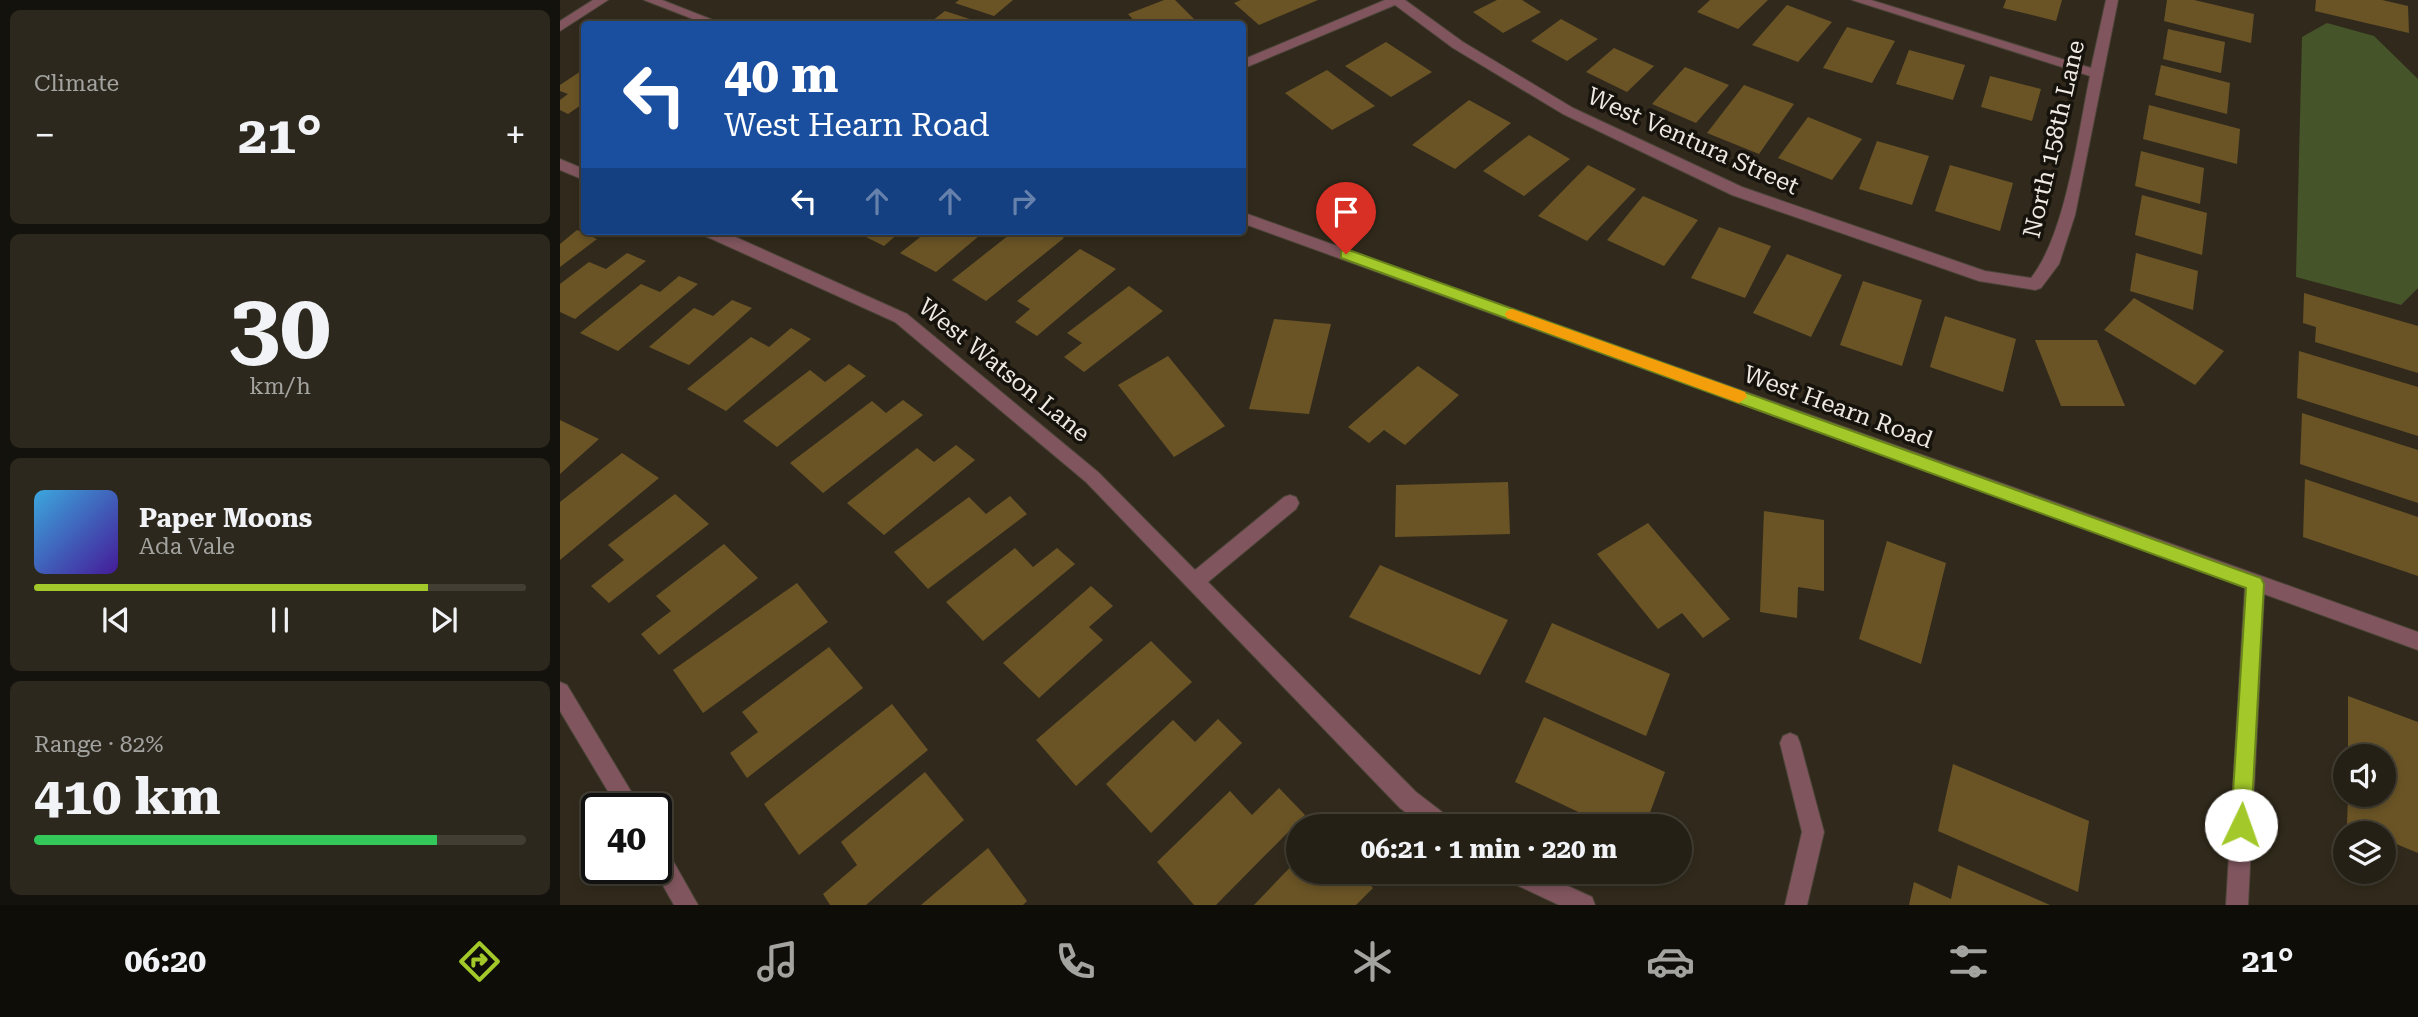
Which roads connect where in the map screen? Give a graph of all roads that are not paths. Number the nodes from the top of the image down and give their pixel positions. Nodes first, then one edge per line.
1 (602, 0) edge
2 (650, 0) edge
3 (1396, 0) edge
4 (1858, 0) edge
5 (2112, 0) edge
6 (709, 21) edge
7 (560, 27) edge
8 (1246, 63) edge
9 (2097, 74) junction
10 (560, 164) edge
11 (581, 174) edge
12 (1246, 218) edge
13 (717, 235) edge
14 (2035, 284) joint
15 (1290, 503) dead end
16 (1194, 582) junction
17 (2255, 584) junction
18 (2418, 641) edge
19 (560, 692) edge
20 (1790, 743) dead end
21 (621, 793) edge
22 (1426, 814) edge
23 (672, 880) edge
24 (1539, 884) edge
25 (687, 905) edge
26 (1584, 905) edge
27 (1796, 905) edge
28 (2236, 905) edge

1 - 7 street
2 - 6 street
3 - 8 street
3 - 14 street, West Ventura Street
4 - 9 street
5 - 9 street, North 158th Lane
9 - 14 street, North 158th Lane
10 - 11 street
12 - 17 street, West Hearn Road
13 - 16 street, West Watson Lane
15 - 16 street
16 - 22 street, West Watson Lane
17 - 18 street, West Hearn Road
17 - 28 street
19 - 21 street
20 - 27 street
23 - 25 street
24 - 26 street

